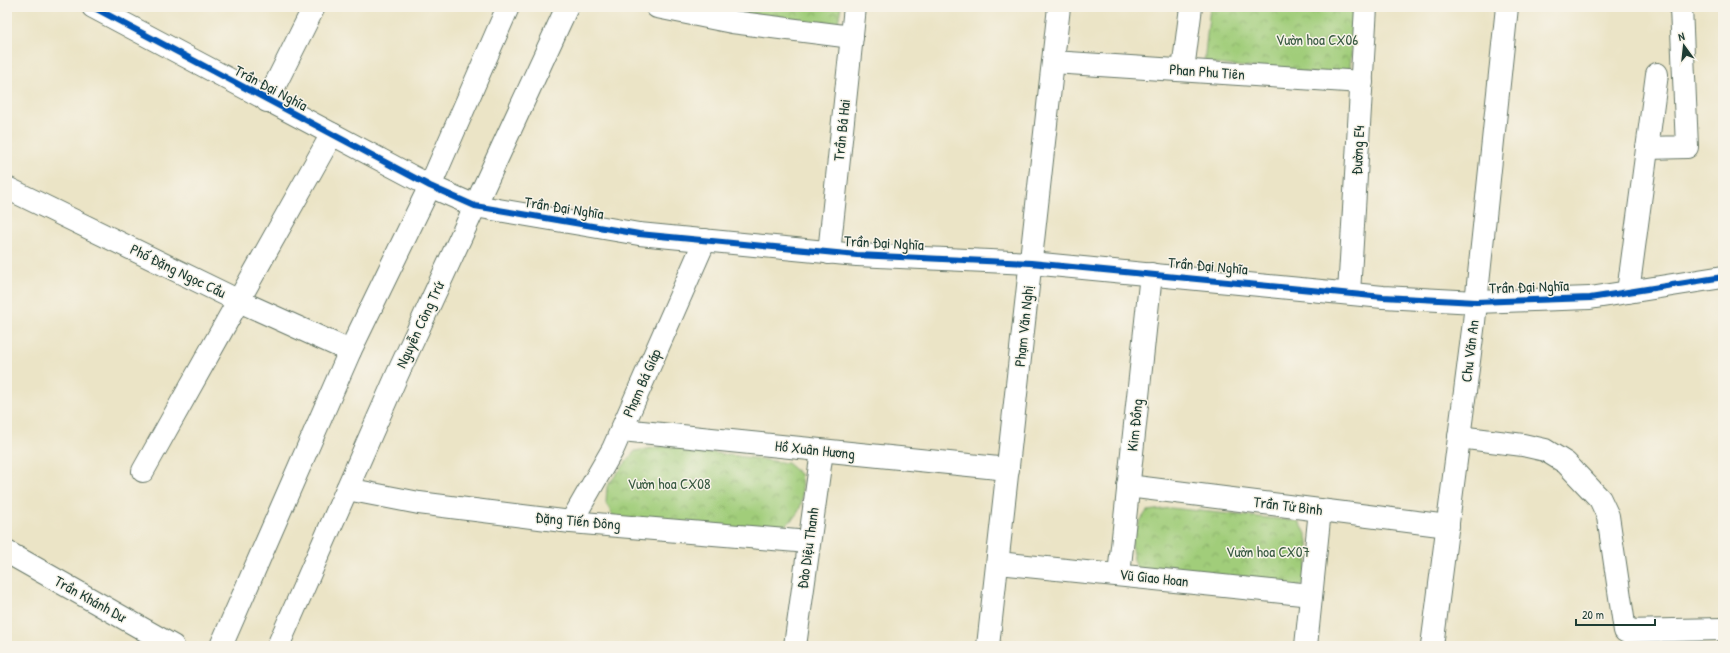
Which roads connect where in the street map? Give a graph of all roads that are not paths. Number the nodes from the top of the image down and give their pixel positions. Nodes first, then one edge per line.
1 (93, 7) edge
2 (314, 7) edge
3 (508, 7) edge
4 (567, 7) edge
5 (657, 7) edge
6 (855, 7) edge
7 (1059, 7) edge
8 (1191, 7) edge
9 (1366, 7) edge
10 (1507, 7) edge
11 (1681, 7) edge
12 (735, 14) edge
13 (852, 37) junction
14 (1053, 62) junction
15 (1182, 70) junction
16 (1657, 74) dead end
17 (1362, 82) junction
18 (267, 101) junction
19 (332, 134) junction
20 (1647, 148) junction
21 (430, 186) junction
22 (7, 188) edge
23 (475, 206) junction
24 (705, 240) junction
25 (829, 253) junction
26 (1031, 264) junction
27 (1151, 274) junction
28 (1723, 277) edge
29 (1349, 292) junction
30 (1628, 292) junction
31 (239, 301) junction
32 (1476, 302) junction
33 (350, 351) junction
34 (622, 430) junction
35 (1459, 437) junction
36 (822, 450) junction
37 (1008, 469) junction
38 (143, 471) dead end
39 (1128, 486) junction
40 (347, 489) junction
41 (1320, 510) junction
42 (570, 522) junction
43 (1448, 526) junction
44 (809, 542) junction
45 (7, 552) edge
46 (998, 563) junction
47 (1119, 575) junction
48 (1311, 595) junction
49 (1723, 629) edge
50 (174, 646) edge
51 (221, 646) edge
52 (278, 646) edge
53 (795, 646) edge
54 (988, 646) edge
55 (1306, 646) edge
56 (1432, 646) edge

1 - 18 street, Trần Đại Nghĩa
2 - 18 street
3 - 21 street
4 - 23 street, Nguyễn Công Trứ
5 - 12 street
6 - 13 street, Trần Bá Hai
7 - 14 street, Phạm Văn Nghị
8 - 15 street
9 - 17 street, Đường E4
10 - 32 street, Chu Văn An
11 - 20 street
12 - 13 street
13 - 25 street, Trần Bá Hai
14 - 15 street, Phan Phu Tiên
14 - 26 street, Phạm Văn Nghị
15 - 17 street, Phan Phu Tiên
16 - 20 street
17 - 29 street, Đường E4
18 - 19 street, Trần Đại Nghĩa
19 - 21 street, Trần Đại Nghĩa
19 - 31 street
20 - 30 street
21 - 23 street, Trần Đại Nghĩa
21 - 33 street
22 - 31 street, Phố Đặng Ngọc Cầu
23 - 24 street, Trần Đại Nghĩa
23 - 40 street, Nguyễn Công Trứ
24 - 25 street, Trần Đại Nghĩa
24 - 34 street, Phạm Bá Giáp
25 - 26 street, Trần Đại Nghĩa
26 - 27 street, Trần Đại Nghĩa
26 - 37 street, Phạm Văn Nghị
27 - 29 street, Trần Đại Nghĩa
27 - 39 street, Kim Đồng
28 - 30 street, Trần Đại Nghĩa
29 - 32 street, Trần Đại Nghĩa
30 - 32 street, Trần Đại Nghĩa
31 - 33 street, Phố Đặng Ngọc Cầu
31 - 38 street
32 - 35 street, Chu Văn An
33 - 51 street
34 - 36 street, Hồ Xuân Hương
34 - 42 street, Phạm Bá Giáp
35 - 43 street, Chu Văn An
35 - 49 street
36 - 37 street, Hồ Xuân Hương
36 - 44 street, Đào Diệu Thanh
37 - 46 street, Phạm Văn Nghị
39 - 41 street, Trần Tử Bình
39 - 47 street, Kim Đồng
40 - 42 street, Đặng Tiến Đông
40 - 52 street, Nguyễn Công Trứ
41 - 43 street, Trần Tử Bình
41 - 48 street
42 - 44 street, Đặng Tiến Đông
43 - 56 street, Chu Văn An
44 - 53 street, Đào Diệu Thanh
45 - 50 street, Trần Khánh Dư
46 - 47 street, Vũ Giao Hoan
46 - 54 street, Phạm Văn Nghị
47 - 48 street, Vũ Giao Hoan
48 - 55 street

